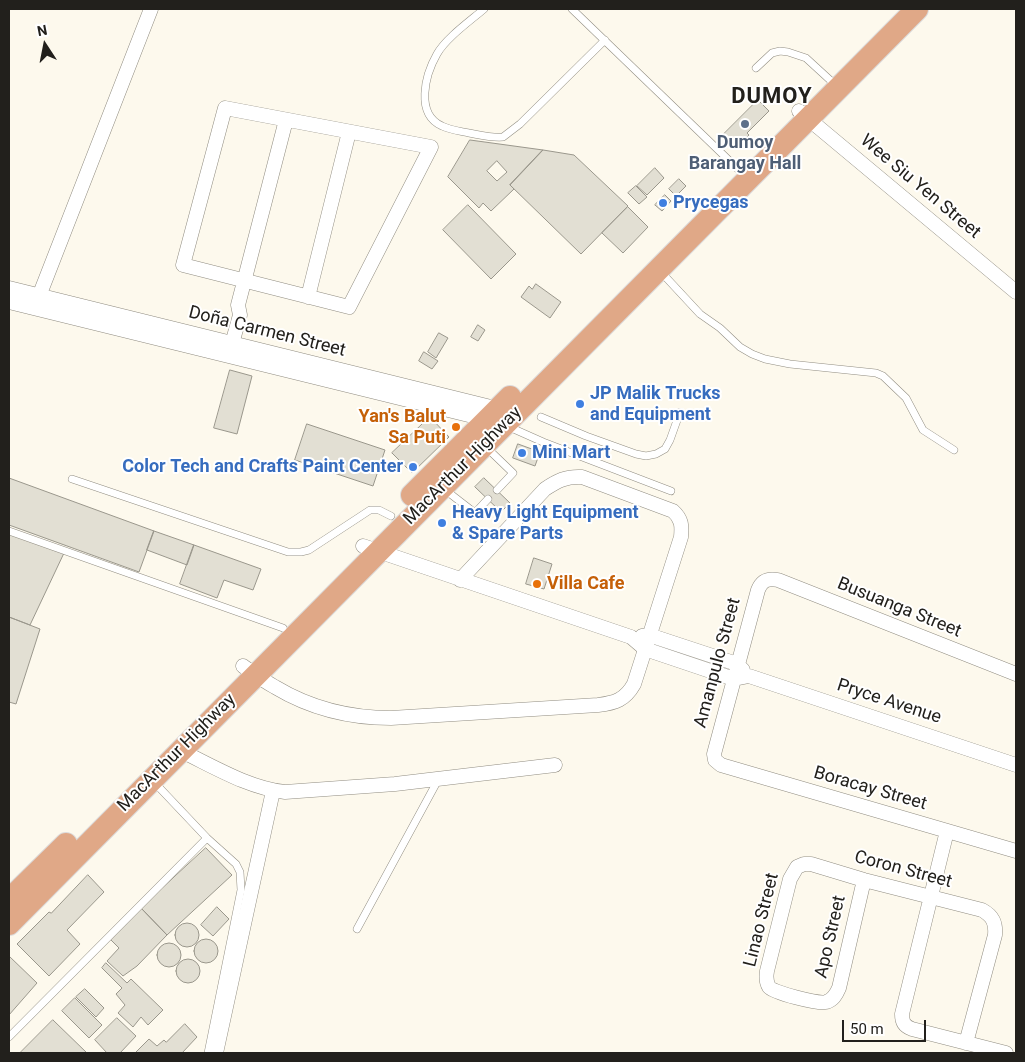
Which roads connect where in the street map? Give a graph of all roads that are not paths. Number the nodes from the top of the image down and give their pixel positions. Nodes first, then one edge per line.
1 (150, 9) edge
2 (484, 9) edge
3 (572, 9) edge
4 (901, 9) edge
5 (917, 9) edge
6 (605, 40) junction
7 (756, 68) dead end
8 (830, 80) junction
9 (804, 115) junction
10 (286, 120) junction
11 (349, 132) junction
12 (740, 170) junction
13 (654, 263) junction
14 (244, 281) junction
15 (9, 288) edge
16 (1016, 292) edge
17 (308, 297) junction
18 (9, 302) edge
19 (37, 302) junction
20 (227, 348) junction
21 (680, 412) dead end
22 (501, 417) junction
23 (541, 417) dead end
24 (484, 445) junction
25 (954, 450) dead end
26 (72, 478) dead end
27 (442, 487) junction
28 (497, 490) dead end
29 (672, 491) dead end
30 (488, 500) dead end
31 (391, 516) junction
32 (9, 531) edge
33 (371, 549) junction
34 (767, 579) joint
35 (460, 580) junction
36 (649, 635) junction
37 (631, 637) junction
38 (277, 639) junction
39 (645, 649) junction
40 (738, 664) junction
41 (249, 670) junction
42 (1016, 674) edge
43 (749, 676) junction
44 (734, 679) junction
45 (179, 750) junction
46 (715, 760) joint
47 (555, 765) dead end
48 (1016, 765) edge
49 (438, 778) junction
50 (151, 779) junction
51 (273, 791) junction
52 (947, 830) junction
53 (207, 838) junction
54 (1016, 851) edge
55 (797, 867) joint
56 (864, 880) junction
57 (931, 897) junction
58 (9, 900) edge
59 (9, 924) edge
60 (358, 929) dead end
61 (831, 1000) joint
62 (9, 1037) edge
63 (966, 1043) junction
64 (208, 1053) edge
65 (216, 1053) edge
66 (1006, 1053) edge

1 - 19 street
2 - 6 lane
3 - 6 lane
4 - 8 highway, MacArthur Highway
5 - 9 highway, MacArthur Highway
6 - 12 lane
7 - 8 lane
8 - 9 highway, MacArthur Highway
9 - 12 highway, MacArthur Highway
9 - 13 highway, MacArthur Highway
9 - 16 street, Wee Siu Yen Street
10 - 11 street
10 - 14 street
10 - 14 street
11 - 17 street
11 - 17 street
12 - 13 highway, MacArthur Highway
13 - 22 highway, MacArthur Highway
13 - 25 lane
14 - 17 street
14 - 20 street
15 - 19 street, Doña Carmen Street
18 - 19 street, Doña Carmen Street
19 - 20 street, Doña Carmen Street
20 - 22 street, Doña Carmen Street
21 - 23 lane
22 - 24 highway, MacArthur Highway
22 - 29 lane
22 - 31 highway, MacArthur Highway
24 - 27 highway, MacArthur Highway
24 - 28 lane
26 - 31 lane
27 - 30 lane
27 - 33 highway, MacArthur Highway
31 - 33 highway, MacArthur Highway
32 - 38 lane
33 - 35 street, Pryce Avenue
33 - 38 highway, MacArthur Highway
34 - 40 street, Amanpulo Street
34 - 42 street, Busuanga Street
35 - 36 street
35 - 37 street, Pryce Avenue
36 - 37 street, Pryce Avenue
36 - 39 street
36 - 40 street, Pryce Avenue
37 - 39 street, Pryce Avenue
38 - 41 highway, MacArthur Highway
39 - 41 street
39 - 44 street, Pryce Avenue
40 - 43 street, Pryce Avenue
40 - 44 street, Amanpulo Street
41 - 45 highway, MacArthur Highway
41 - 58 highway, MacArthur Highway
43 - 44 street, Pryce Avenue
43 - 48 street, Pryce Avenue
44 - 46 street, Amanpulo Street
45 - 50 highway, MacArthur Highway
45 - 51 street
46 - 52 street, Boracay Street
47 - 49 street
49 - 51 street
49 - 60 lane
50 - 53 lane
50 - 59 highway, MacArthur Highway
51 - 65 street
52 - 54 street, Boracay Street
52 - 57 street
53 - 62 lane
53 - 64 lane
55 - 56 street, Coron Street
55 - 61 street, Linao Street
56 - 57 street, Coron Street
56 - 61 street, Apo Street
57 - 63 street, Coron Street
57 - 63 street
63 - 66 street

